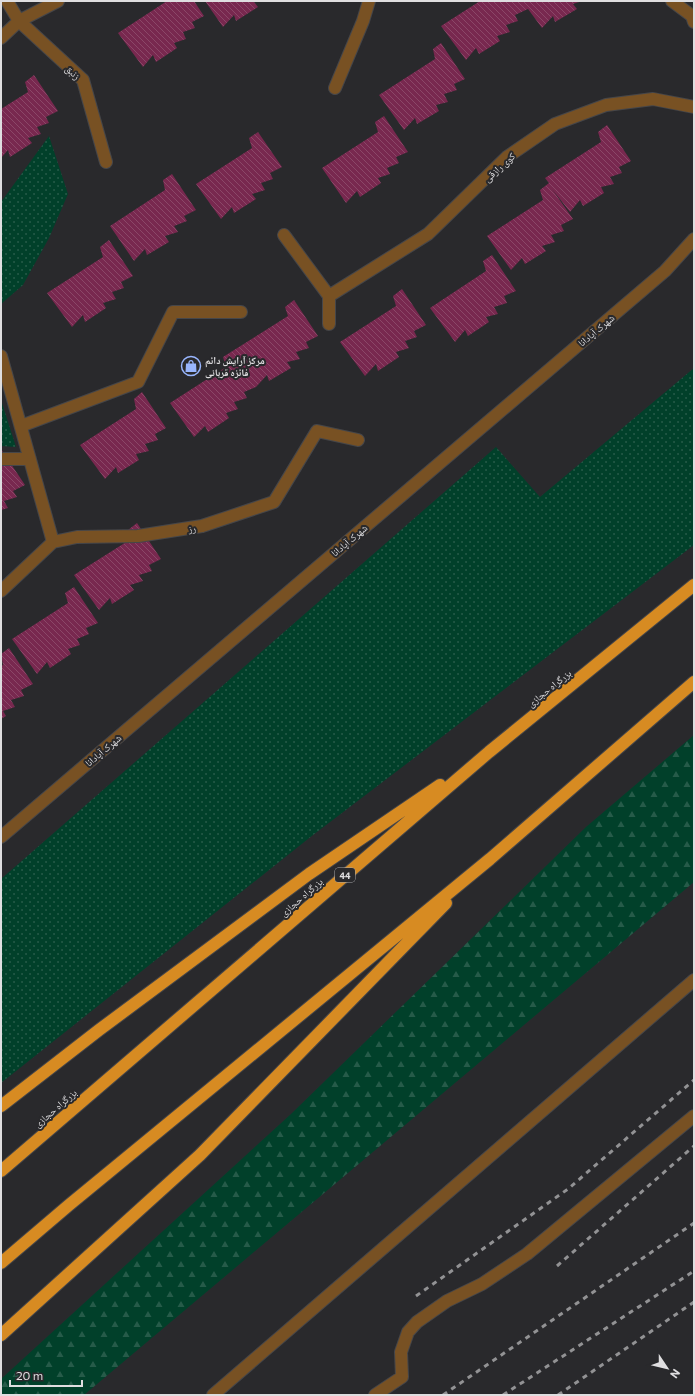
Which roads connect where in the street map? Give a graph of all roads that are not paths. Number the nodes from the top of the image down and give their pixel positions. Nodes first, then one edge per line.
1 (7, 1) edge
2 (58, 1) edge
3 (369, 1) edge
4 (672, 1) edge
5 (19, 21) junction
6 (694, 22) edge
7 (1, 38) edge
8 (335, 88) dead end
9 (694, 107) edge
10 (106, 162) dead end
11 (284, 235) dead end
12 (694, 239) edge
13 (329, 296) junction
14 (241, 312) dead end
15 (329, 324) dead end
16 (1, 356) edge
17 (21, 426) junction
18 (358, 440) dead end
19 (1, 459) edge
20 (30, 459) junction
21 (53, 542) junction
22 (694, 585) edge
23 (1, 591) edge
24 (694, 682) edge
25 (489, 752) junction
26 (1, 837) edge
27 (490, 859) junction
28 (694, 980) edge
29 (1, 1106) edge
30 (694, 1116) edge
31 (1, 1171) edge
32 (1, 1263) edge
33 (1, 1335) edge
34 (212, 1395) edge
35 (374, 1395) edge

1 - 5 street, زنبق
2 - 5 street
3 - 8 street
4 - 6 street
5 - 7 street
5 - 10 street, زنبق
9 - 13 street, کوی رازقی
11 - 13 street
12 - 26 street, شهرک آپادانا
13 - 15 street
14 - 17 street
16 - 17 street
17 - 20 street
18 - 21 street, رز
19 - 20 street
20 - 21 street
21 - 23 street
22 - 25 highway, بزرگراه حجازی / 44
24 - 27 highway
25 - 29 highway
25 - 31 highway, بزرگراه حجازی / 44
27 - 32 highway
27 - 33 highway
28 - 34 street
30 - 35 street

